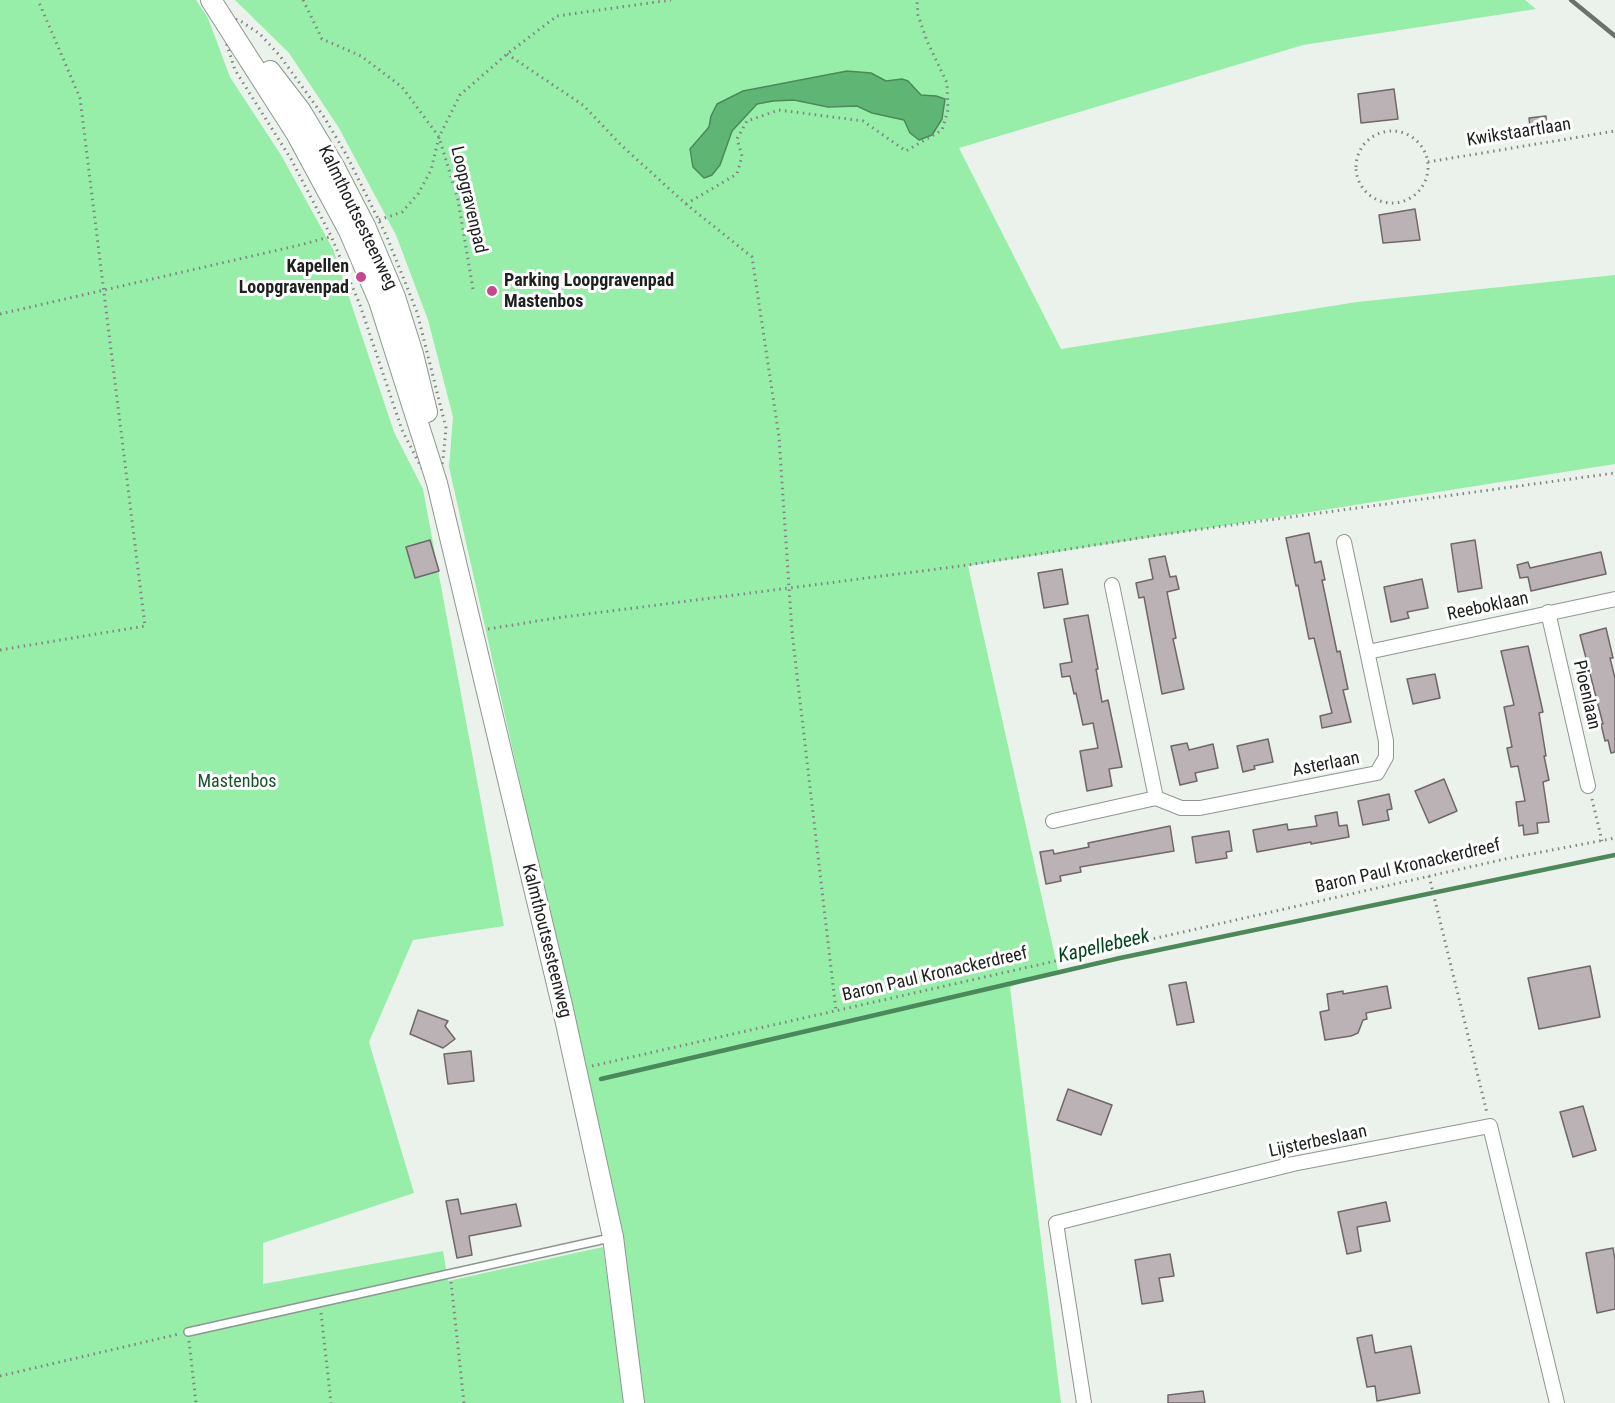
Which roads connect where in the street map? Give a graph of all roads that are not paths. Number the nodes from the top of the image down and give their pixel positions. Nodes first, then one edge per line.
1 (211, 0) edge
2 (1344, 542) dead end
3 (1113, 585) dead end
4 (1615, 599) edge
5 (1548, 612) junction
6 (1368, 652) junction
7 (1588, 786) road end
8 (1156, 798) junction
9 (1053, 821) dead end
10 (613, 1237) junction
11 (188, 1332) road end
12 (634, 1403) edge
13 (1084, 1403) edge
14 (1557, 1403) edge

1 - 10 main road, Kalmthoutsesteenweg
2 - 6 street, Asterlaan
3 - 8 street
4 - 5 street, Reeboklaan
5 - 6 street, Reeboklaan
5 - 7 street, Pioenlaan
6 - 8 street, Asterlaan
8 - 9 street
10 - 11 lane
10 - 12 main road, Kalmthoutsesteenweg
13 - 14 street, Lijsterbeslaan

